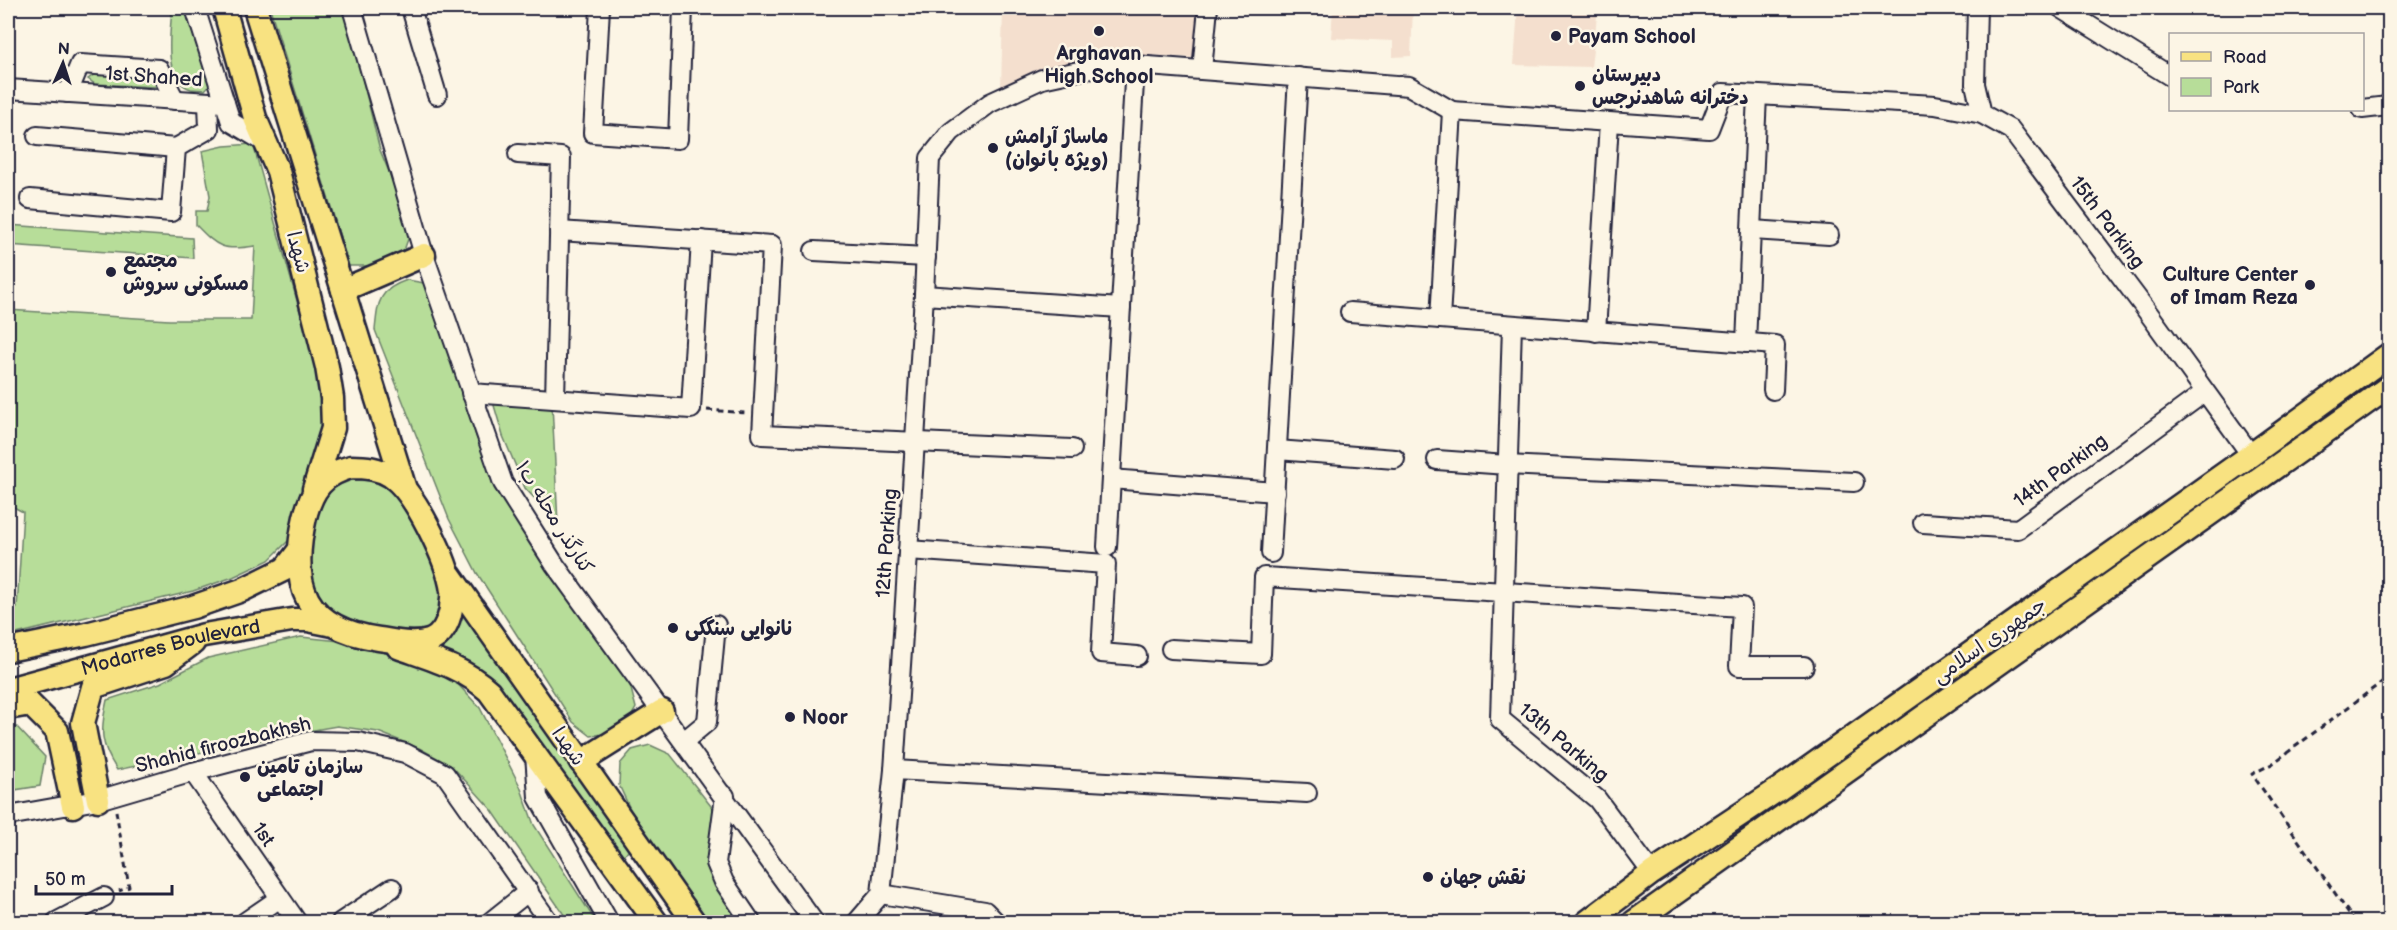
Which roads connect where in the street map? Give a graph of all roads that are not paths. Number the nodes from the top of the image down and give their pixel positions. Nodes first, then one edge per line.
1 (195, 8) edge
2 (224, 8) edge
3 (255, 8) edge
4 (352, 8) edge
5 (411, 8) edge
6 (600, 8) edge
7 (683, 8) edge
8 (1208, 8) edge
9 (1977, 8) edge
10 (2061, 8) edge
11 (1134, 65) junction
12 (1202, 70) junction
13 (2169, 75) edge
14 (1298, 77) junction
15 (8, 90) edge
16 (68, 93) junction
17 (437, 95) dead end
18 (1757, 95) junction
19 (175, 100) junction
20 (2390, 101) edge
21 (217, 103) junction
22 (2364, 109) edge
23 (1452, 111) junction
24 (1982, 114) junction
25 (1609, 123) junction
26 (37, 136) dead end
27 (266, 143) junction
28 (176, 148) junction
29 (518, 154) dead end
30 (30, 199) dead end
31 (1752, 230) junction
32 (559, 231) junction
33 (1829, 235) dead end
34 (701, 240) junction
35 (814, 251) dead end
36 (424, 255) junction
37 (926, 257) junction
38 (343, 290) junction
39 (924, 295) junction
40 (1121, 308) junction
41 (1350, 312) dead end
42 (1440, 319) junction
43 (1512, 325) junction
44 (1596, 332) junction
45 (1746, 343) junction
46 (2390, 354) edge
47 (2390, 386) edge
48 (1773, 390) dead end
49 (2205, 392) junction
50 (471, 393) junction
51 (555, 399) junction
52 (915, 442) junction
53 (1072, 450) dead end
54 (1277, 450) junction
55 (2251, 455) junction
56 (1395, 459) dead end
57 (1437, 460) dead end
58 (1507, 465) junction
59 (1111, 479) junction
60 (1854, 482) dead end
61 (404, 486) junction
62 (1275, 492) junction
63 (309, 501) junction
64 (1923, 523) dead end
65 (1107, 547) dead end
66 (908, 550) junction
67 (298, 552) junction
68 (1271, 554) dead end
69 (446, 569) junction
70 (2088, 570) junction
71 (1503, 591) junction
72 (2101, 591) junction
73 (334, 625) junction
74 (716, 625) dead end
75 (204, 635) junction
76 (374, 638) junction
77 (1171, 649) dead end
78 (8, 650) edge
79 (1137, 656) dead end
80 (1804, 666) dead end
81 (8, 689) edge
82 (8, 708) edge
83 (662, 711) junction
84 (684, 741) junction
85 (535, 754) junction
86 (581, 762) junction
87 (894, 770) junction
88 (193, 772) junction
89 (1307, 793) dead end
90 (725, 796) junction
91 (106, 798) junction
92 (73, 806) junction
93 (8, 816) edge
94 (1652, 873) junction
95 (392, 888) dead end
96 (529, 891) junction
97 (881, 894) junction
98 (104, 897) road end
99 (280, 898) junction
100 (56, 922) edge
101 (245, 922) edge
102 (297, 922) edge
103 (340, 922) edge
104 (490, 922) edge
105 (549, 922) edge
106 (609, 922) edge
107 (656, 922) edge
108 (694, 922) edge
109 (751, 922) edge
110 (814, 922) edge
111 (857, 922) edge
112 (996, 922) edge
113 (1587, 922) edge
114 (1634, 922) edge

1 - 21 street
2 - 27 main road, شهدا
3 - 38 main road, شهدا
4 - 36 street, کنارگذر محله ب۱
5 - 17 street
6 - 7 street
8 - 12 street
9 - 24 street
10 - 13 street
11 - 12 street
11 - 37 street, 12th Parking
11 - 40 street
12 - 14 street
14 - 23 street
14 - 54 street
15 - 16 street, 1st Shahed
16 - 19 street, 1st Shahed
16 - 19 street
18 - 24 street, 15th Parking
18 - 25 street, 15th Parking
18 - 31 street
19 - 21 street, 1st Shahed
20 - 22 street
21 - 27 street
21 - 28 street
23 - 25 street
23 - 42 street
24 - 49 street, 15th Parking
25 - 44 street
26 - 28 street
27 - 63 main road, شهدا
28 - 30 street
29 - 32 street
31 - 33 street
31 - 45 street
32 - 34 street
32 - 51 street
34 - 51 street
34 - 52 street
35 - 37 street
36 - 38 main road
36 - 50 street, کنارگذر محله ب۱
37 - 39 street, 12th Parking
38 - 61 main road, شهدا
39 - 40 street
39 - 52 street, 12th Parking
40 - 59 street
41 - 42 street
42 - 43 street
43 - 44 street
43 - 58 street
44 - 45 street
45 - 48 street
46 - 55 main road, جمهوری اسلامی
47 - 72 main road, جمهوری اسلامی
49 - 55 street, 15th Parking
49 - 64 street, 14th Parking
50 - 51 street
50 - 83 street, کنارگذر محله ب۱
52 - 53 street
52 - 66 street, 12th Parking
54 - 56 street
54 - 62 street
55 - 70 main road, جمهوری اسلامی
57 - 58 street
58 - 60 street
58 - 71 street
59 - 62 street
59 - 65 street
61 - 63 main road
61 - 69 main road
62 - 68 street
63 - 67 main road
66 - 79 street
66 - 87 street, 12th Parking
67 - 73 main road
67 - 78 main road, Modarres Boulevard
69 - 76 main road
69 - 86 main road, شهدا
70 - 72 main road
70 - 94 main road, جمهوری اسلامی
71 - 77 street
71 - 80 street
71 - 94 street, 13th Parking
72 - 114 main road, جمهوری اسلامی
73 - 75 main road, Modarres Boulevard
73 - 76 main road
74 - 84 street
75 - 81 main road, Modarres Boulevard
75 - 91 main road
76 - 85 main road, شهدا
82 - 92 main road
83 - 84 street, کنارگذر محله ب۱
83 - 86 main road
84 - 90 street, کنارگذر محله ب۱
85 - 106 street
85 - 107 main road, شهدا
86 - 108 main road, شهدا
87 - 89 street
87 - 97 street, 12th Parking
88 - 91 street, Shahid firoozbakhsh
88 - 96 street, Shahid firoozbakhsh
88 - 99 street, 1st
90 - 109 street
90 - 110 street, کنارگذر محله ب۱
91 - 92 street, Shahid firoozbakhsh
92 - 93 street, Shahid firoozbakhsh
94 - 113 main road, جمهوری اسلامی
95 - 103 street
96 - 104 street
96 - 105 street, Shahid firoozbakhsh
97 - 111 street
97 - 112 street
98 - 100 street
99 - 101 street
99 - 102 street, 1st

